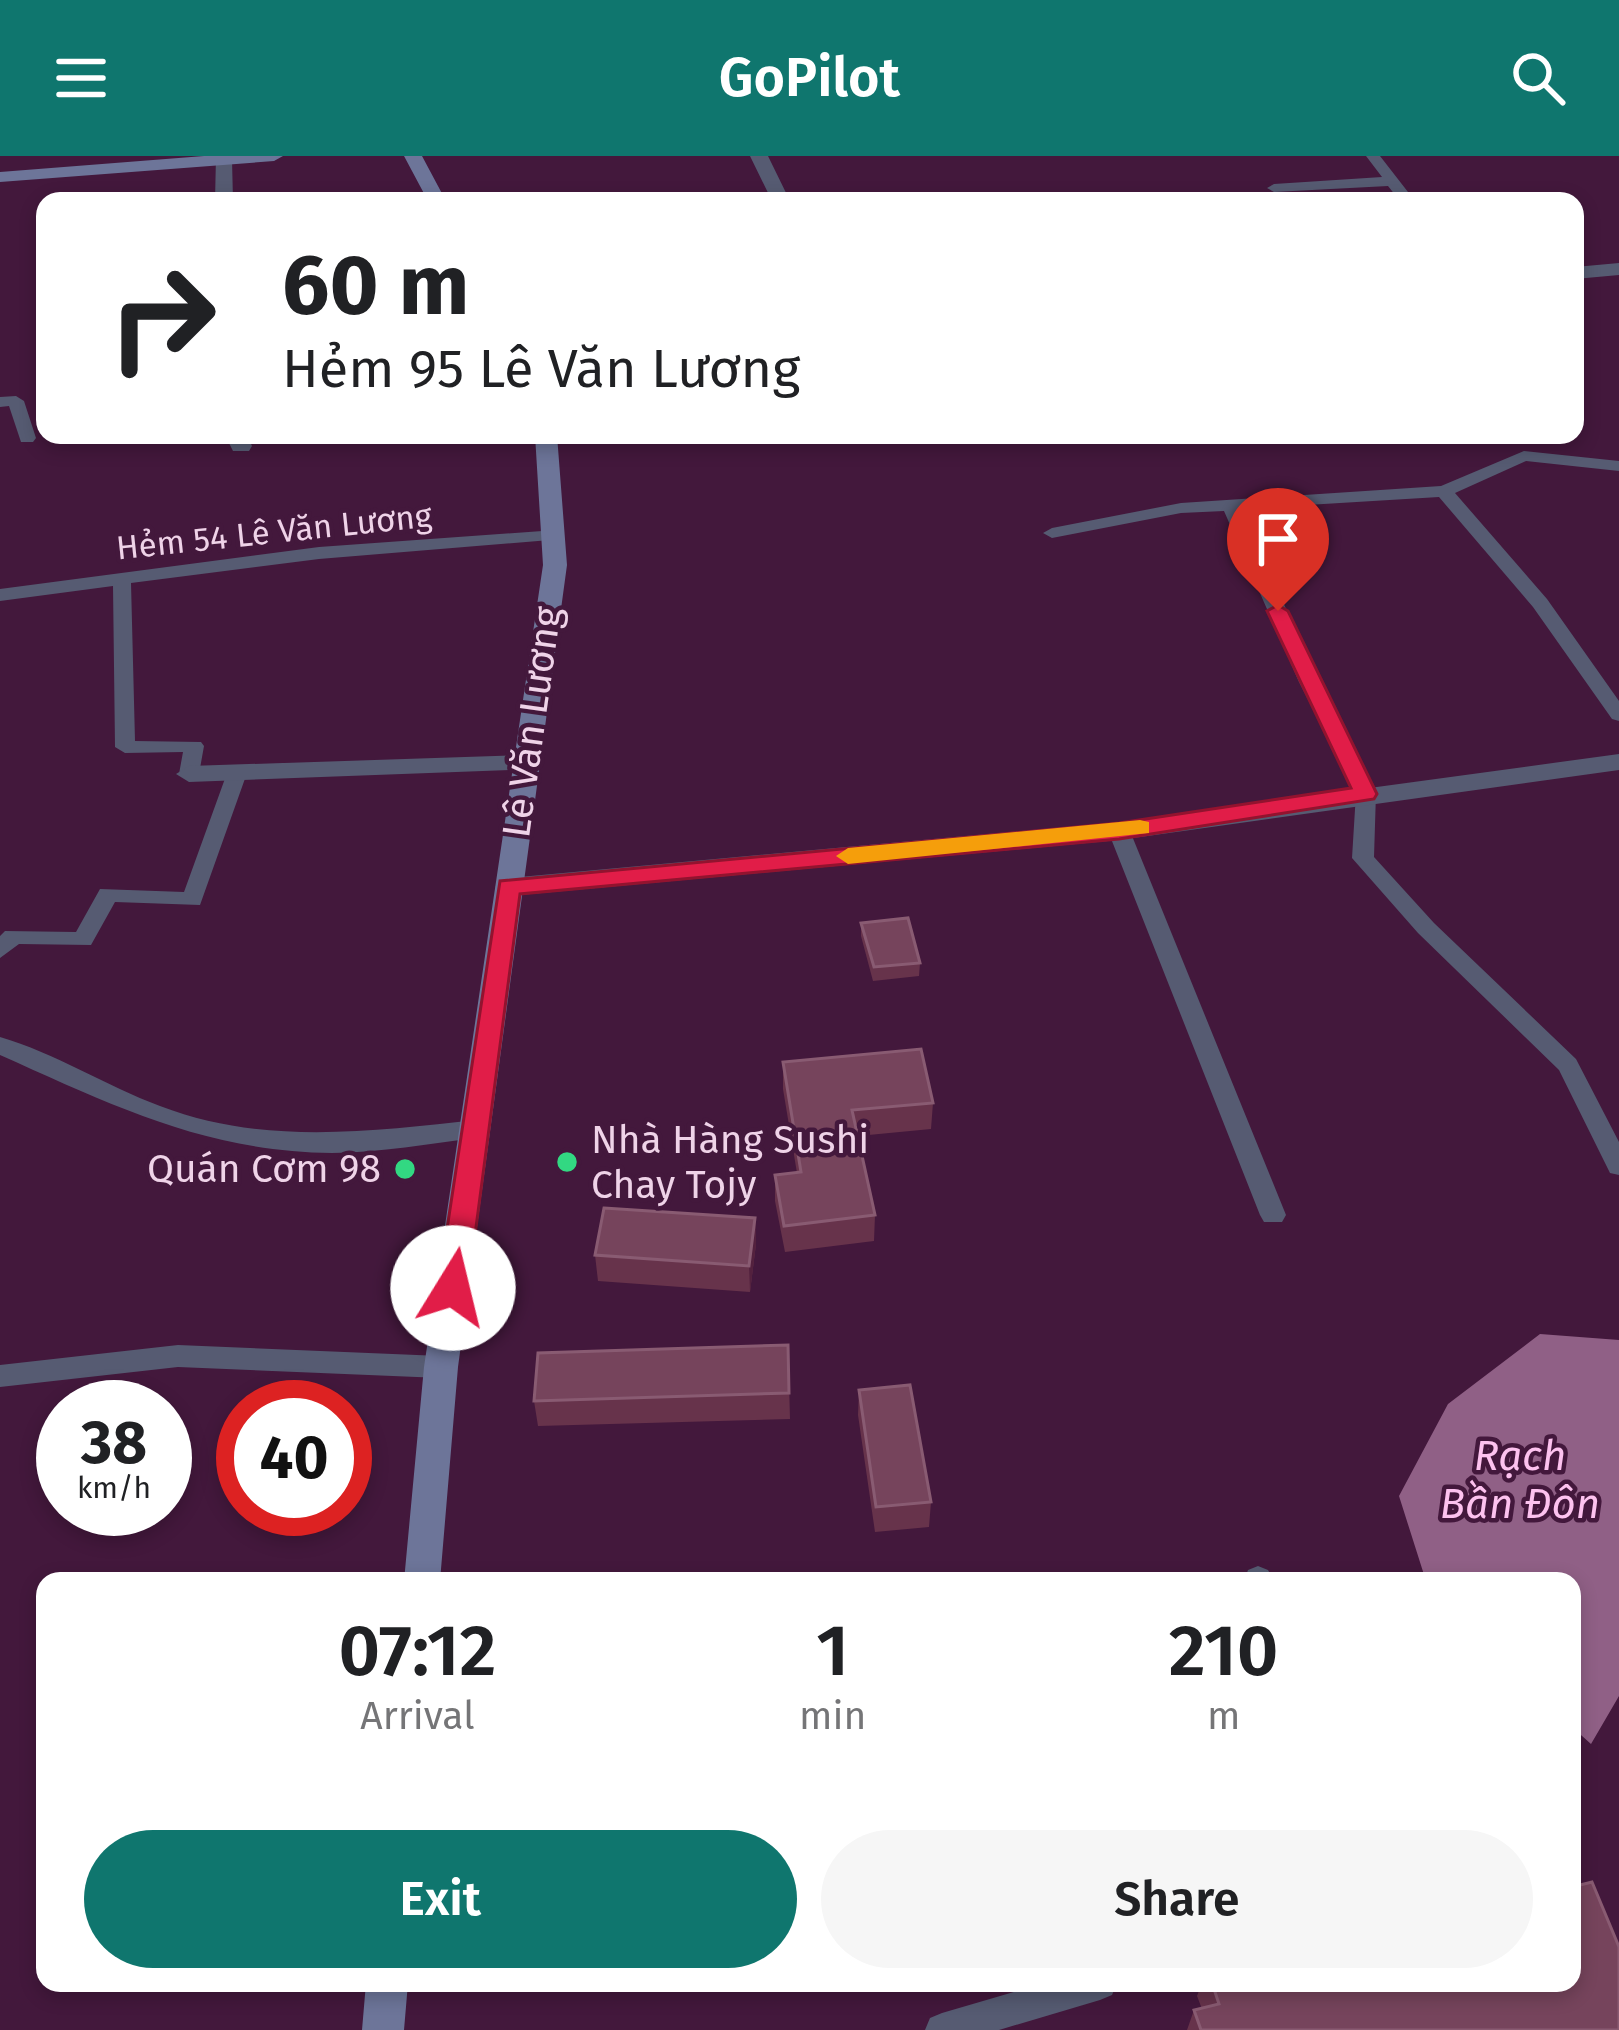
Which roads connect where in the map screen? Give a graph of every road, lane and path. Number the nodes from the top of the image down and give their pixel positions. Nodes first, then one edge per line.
1 (274, 156) edge
2 (413, 156) edge
3 (759, 156) edge
4 (1373, 156) edge
5 (223, 159) junction
6 (0, 177) edge
7 (1392, 181) junction
8 (1274, 188) dead end
9 (224, 192) edge
10 (432, 192) edge
11 (777, 192) edge
12 (1401, 192) edge
13 (1619, 269) edge
14 (1584, 272) edge
15 (0, 402) edge
16 (26, 438) dead end
17 (547, 444) edge
18 (1619, 466) edge
19 (1444, 491) junction
20 (1230, 505) junction
21 (1052, 532) dead end
22 (556, 536) junction
23 (122, 579) junction
24 (0, 595) edge
25 (1619, 715) edge
26 (1619, 762) edge
27 (526, 763) junction
28 (237, 773) junction
29 (189, 774) joint
30 (1366, 794) junction
31 (1119, 831) junction
32 (509, 887) junction
33 (0, 950) edge
34 (0, 1046) edge
35 (478, 1130) junction
36 (1619, 1166) edge
37 (1273, 1215) dead end
38 (441, 1367) junction
39 (0, 1376) edge
40 (423, 1572) edge
41 (386, 1992) edge
42 (1070, 1992) edge
43 (383, 2030) edge
44 (942, 2030) edge

1 - 5 street
2 - 10 street
3 - 11 street
4 - 7 lane
5 - 6 street
5 - 9 street
7 - 8 lane
7 - 12 lane
13 - 14 street
15 - 16 lane
17 - 22 street, Lê Văn Lương
18 - 19 lane
19 - 20 lane
19 - 25 lane
20 - 21 lane
20 - 30 lane
22 - 23 lane, Hẻm 54 Lê Văn Lương
22 - 27 street, Lê Văn Lương
23 - 24 lane, Hẻm 54 Lê Văn Lương
23 - 29 lane
26 - 30 street
27 - 28 street
27 - 32 street, Lê Văn Lương
28 - 29 street
28 - 33 lane
30 - 31 street
30 - 36 lane
31 - 32 street
31 - 37 lane
32 - 35 street, Lê Văn Lương
34 - 35 lane
35 - 38 street, Lê Văn Lương
38 - 39 lane
38 - 40 street, Lê Văn Lương
41 - 43 street
42 - 44 lane

